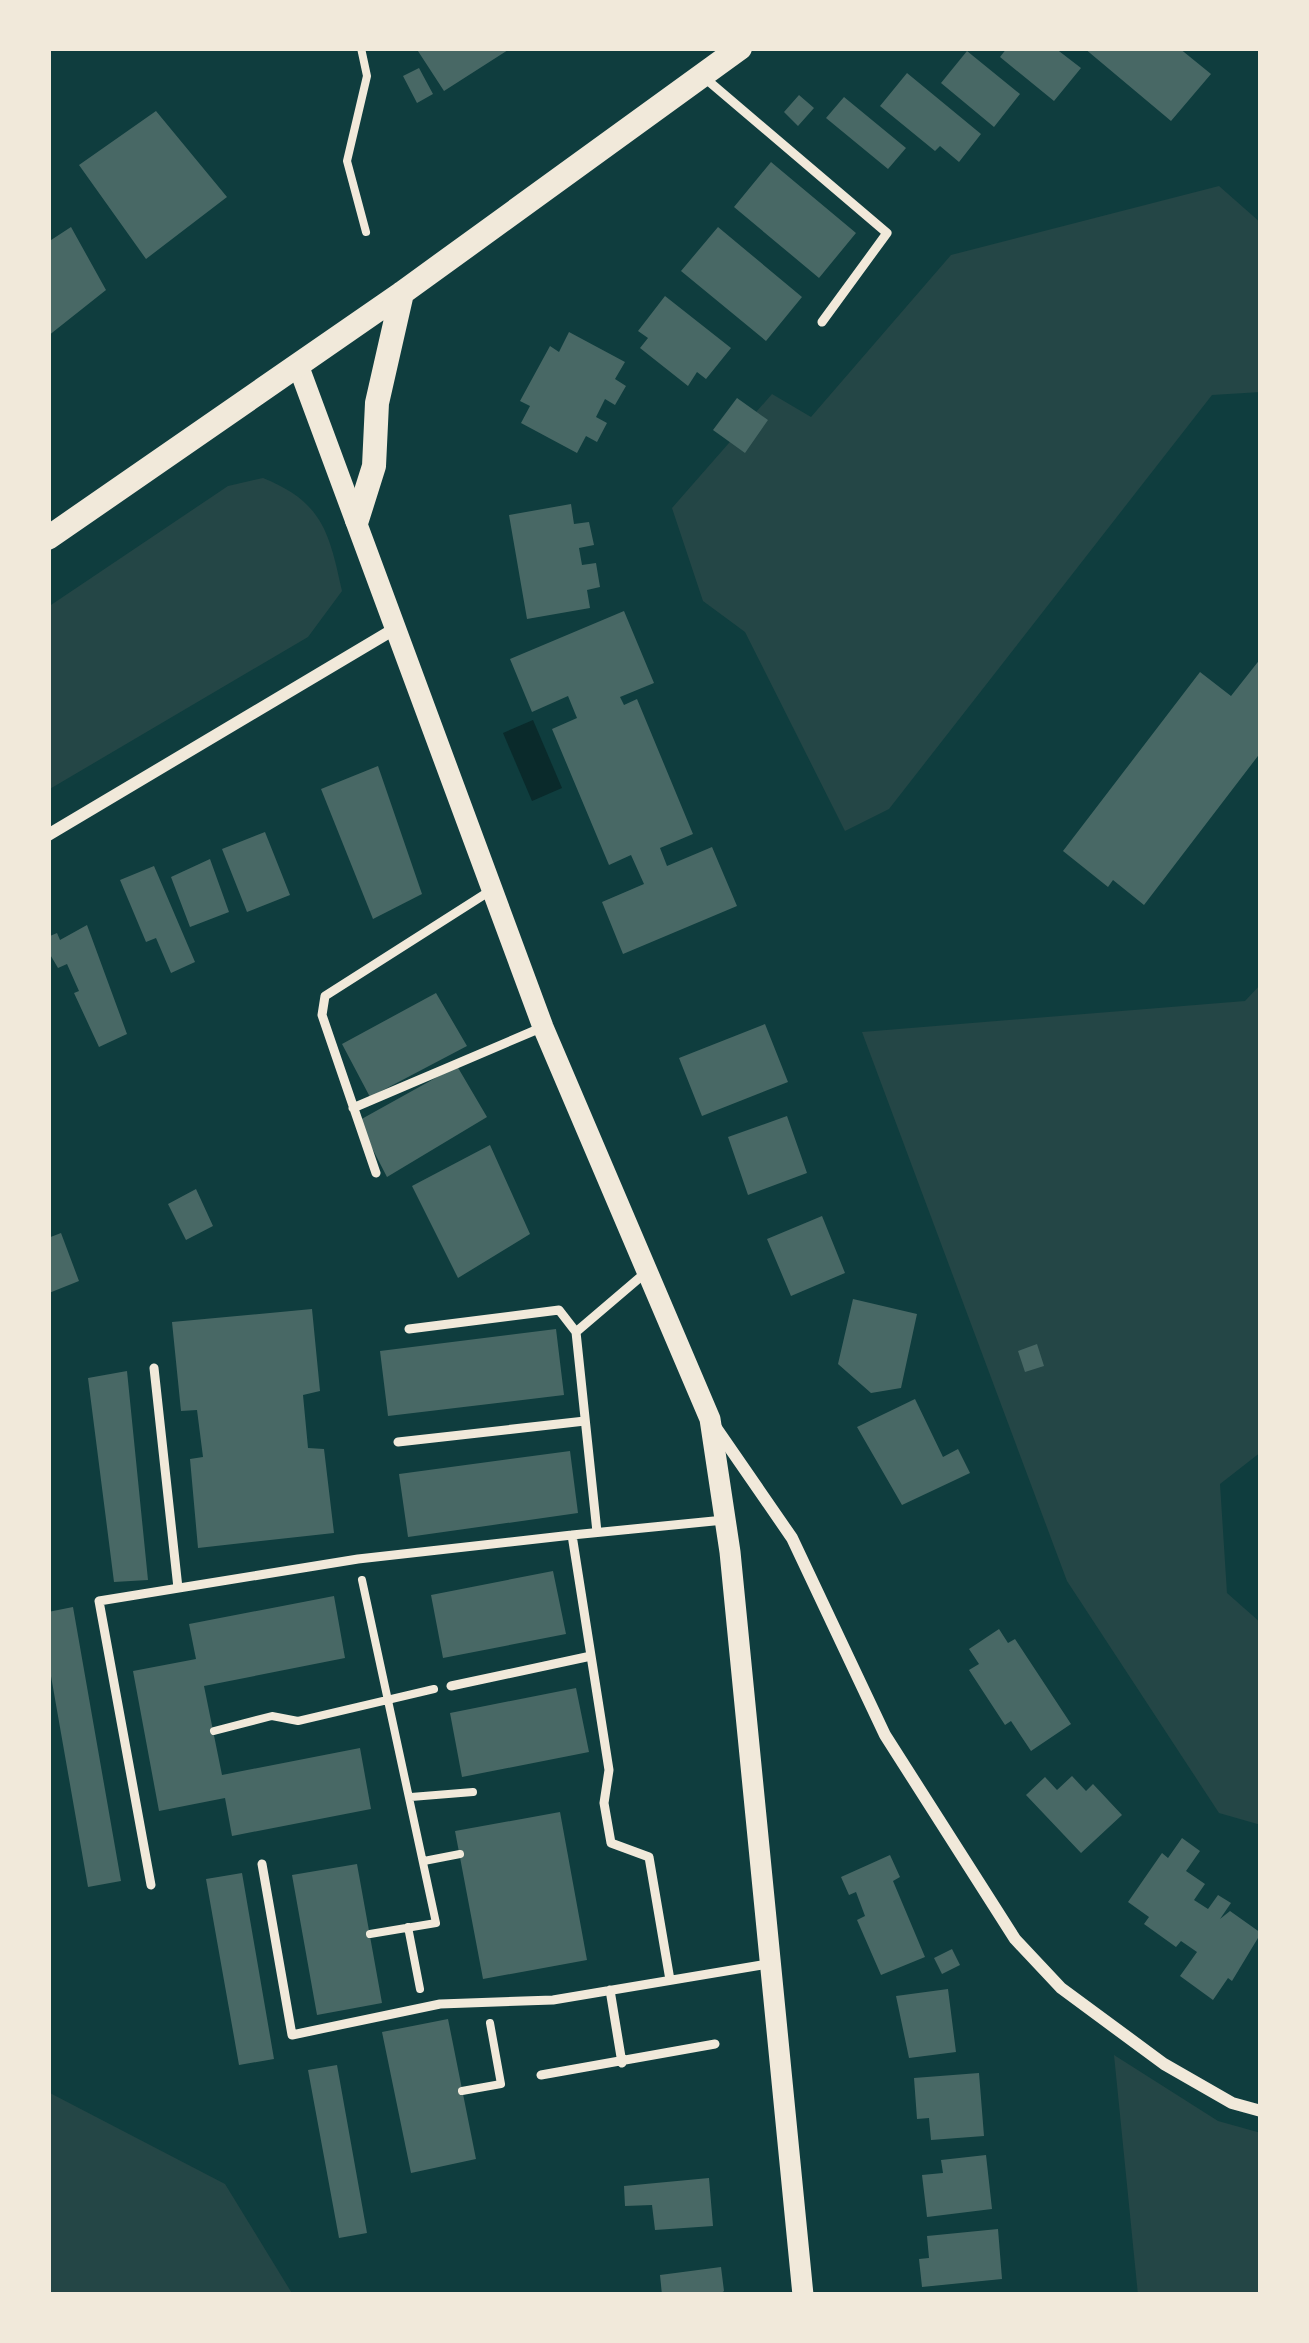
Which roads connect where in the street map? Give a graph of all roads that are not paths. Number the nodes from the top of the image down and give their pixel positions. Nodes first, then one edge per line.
1 (740, 48) edge
2 (702, 76) junction
3 (402, 293) junction
4 (821, 322) dead end
5 (298, 365) junction
6 (357, 520) junction
7 (48, 538) edge
8 (396, 628) junction
9 (48, 835) edge
10 (493, 889) junction
11 (543, 1028) junction
12 (352, 1108) junction
13 (376, 1173) dead end
14 (644, 1274) junction
15 (409, 1329) dead end
16 (576, 1332) junction
17 (154, 1368) dead end
18 (710, 1419) junction
19 (585, 1420) junction
20 (398, 1442) dead end
21 (724, 1520) junction
22 (597, 1532) junction
23 (572, 1534) junction
24 (178, 1588) junction
25 (591, 1656) junction
26 (451, 1686) road end
27 (262, 1864) dead end
28 (152, 1885) dead end
29 (771, 1964) junction
30 (670, 1980) junction
31 (610, 1990) junction
32 (715, 2044) dead end
33 (622, 2063) junction
34 (541, 2075) dead end
35 (1261, 2111) edge
36 (802, 2295) edge

1 - 2 main road
2 - 3 main road
2 - 4 lane
3 - 5 main road
3 - 6 main road
5 - 6 street
5 - 7 main road
6 - 8 street
8 - 9 street
8 - 10 street
10 - 11 street
10 - 12 lane
11 - 12 lane
11 - 14 street
12 - 13 lane
14 - 16 lane
14 - 18 street
15 - 16 lane
16 - 19 lane
17 - 24 lane
18 - 21 street
18 - 35 street
19 - 20 lane
19 - 22 lane
21 - 22 lane
21 - 29 street
22 - 23 lane
23 - 24 lane
23 - 25 lane
24 - 28 lane
25 - 26 lane
25 - 30 lane
27 - 31 lane
29 - 30 lane
29 - 36 street
30 - 31 lane
31 - 33 lane
32 - 33 lane
33 - 34 lane

